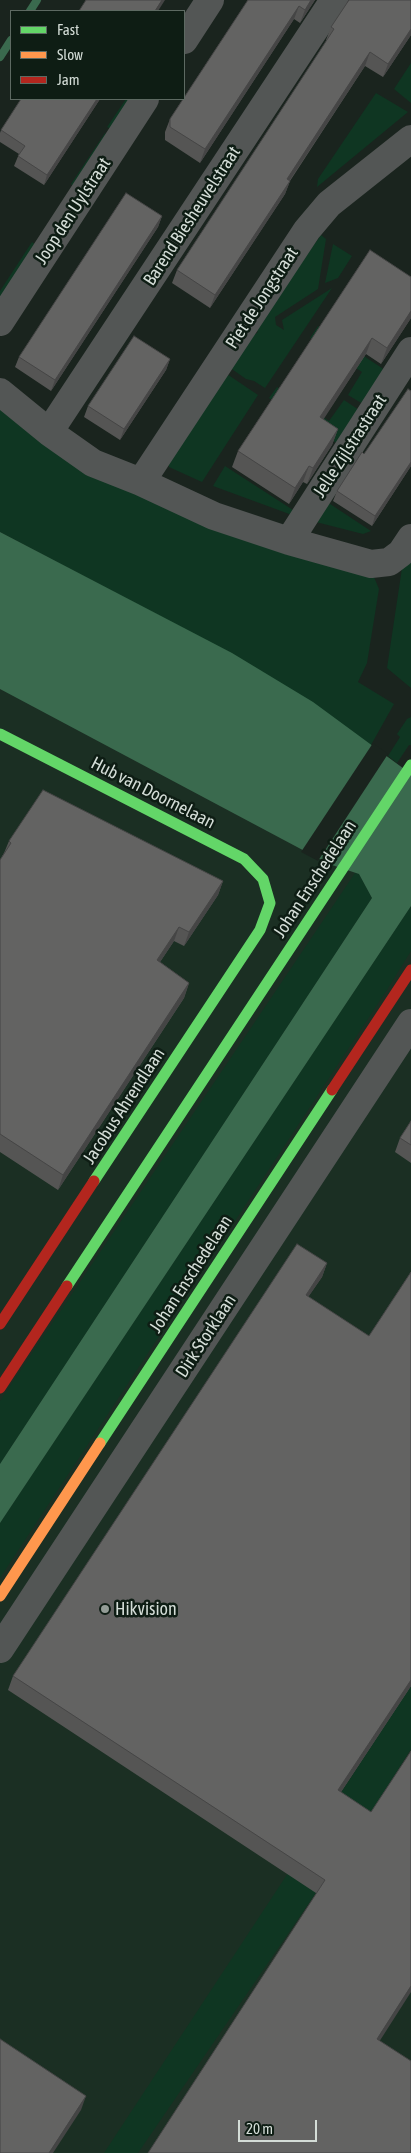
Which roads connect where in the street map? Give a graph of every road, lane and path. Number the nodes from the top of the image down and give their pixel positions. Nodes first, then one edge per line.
1 (210, 0) edge
2 (334, 0) edge
3 (185, 38) edge
4 (144, 100) edge
5 (411, 139) edge
6 (0, 322) edge
7 (411, 351) edge
8 (0, 392) edge
9 (49, 432) junction
10 (141, 482) junction
11 (411, 538) edge
12 (289, 541) junction
13 (0, 734) edge
14 (411, 765) edge
15 (270, 903) joint
16 (411, 970) edge
17 (411, 1023) edge
18 (0, 1324) edge
19 (0, 1388) edge
20 (0, 1596) edge
21 (0, 1649) edge

1 - 3 street
2 - 9 street, Barend Biesheuvelstraat
4 - 6 street, Joop den Uylstraat
5 - 10 street, Piet de Jongstraat
7 - 12 street, Jelle Zijlstrastraat
8 - 9 street
9 - 10 street
10 - 12 street
11 - 12 street
13 - 15 street, Hub van Doornelaan
14 - 19 street, Johan Enschedelaan
15 - 18 street, Jacobus Ahrendlaan
16 - 20 street, Johan Enschedelaan
17 - 21 street, Dirk Storklaan

